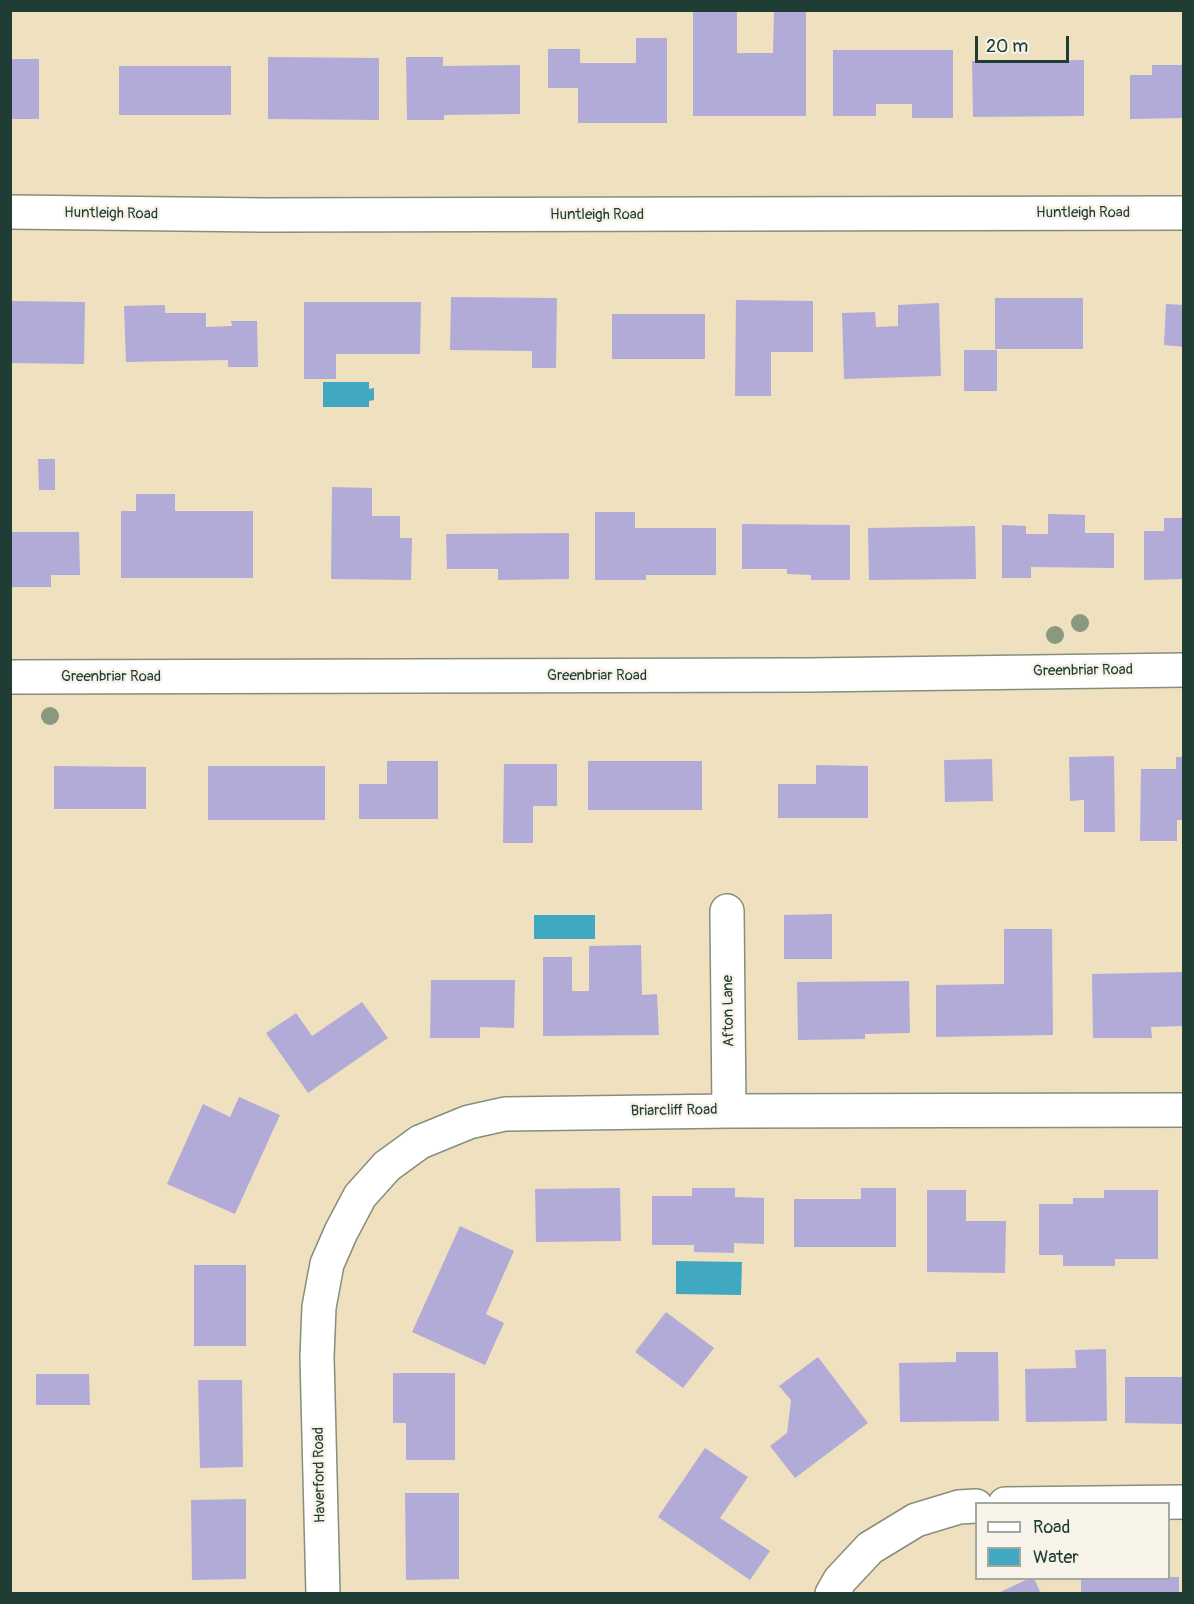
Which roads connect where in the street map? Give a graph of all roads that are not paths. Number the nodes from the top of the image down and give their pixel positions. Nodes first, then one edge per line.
1 (10, 212) edge
2 (1184, 213) edge
3 (1184, 670) edge
4 (10, 677) edge
5 (728, 911) dead end
6 (1184, 1110) edge
7 (729, 1111) junction
8 (317, 1357) joint
9 (975, 1506) edge
10 (323, 1593) edge
11 (832, 1593) edge

1 - 2 street, Huntleigh Road
3 - 4 street, Greenbriar Road
5 - 7 street, Afton Lane
6 - 7 street, Briarcliff Road
7 - 8 street, Briarcliff Road
8 - 10 street, Haverford Road
9 - 11 street

